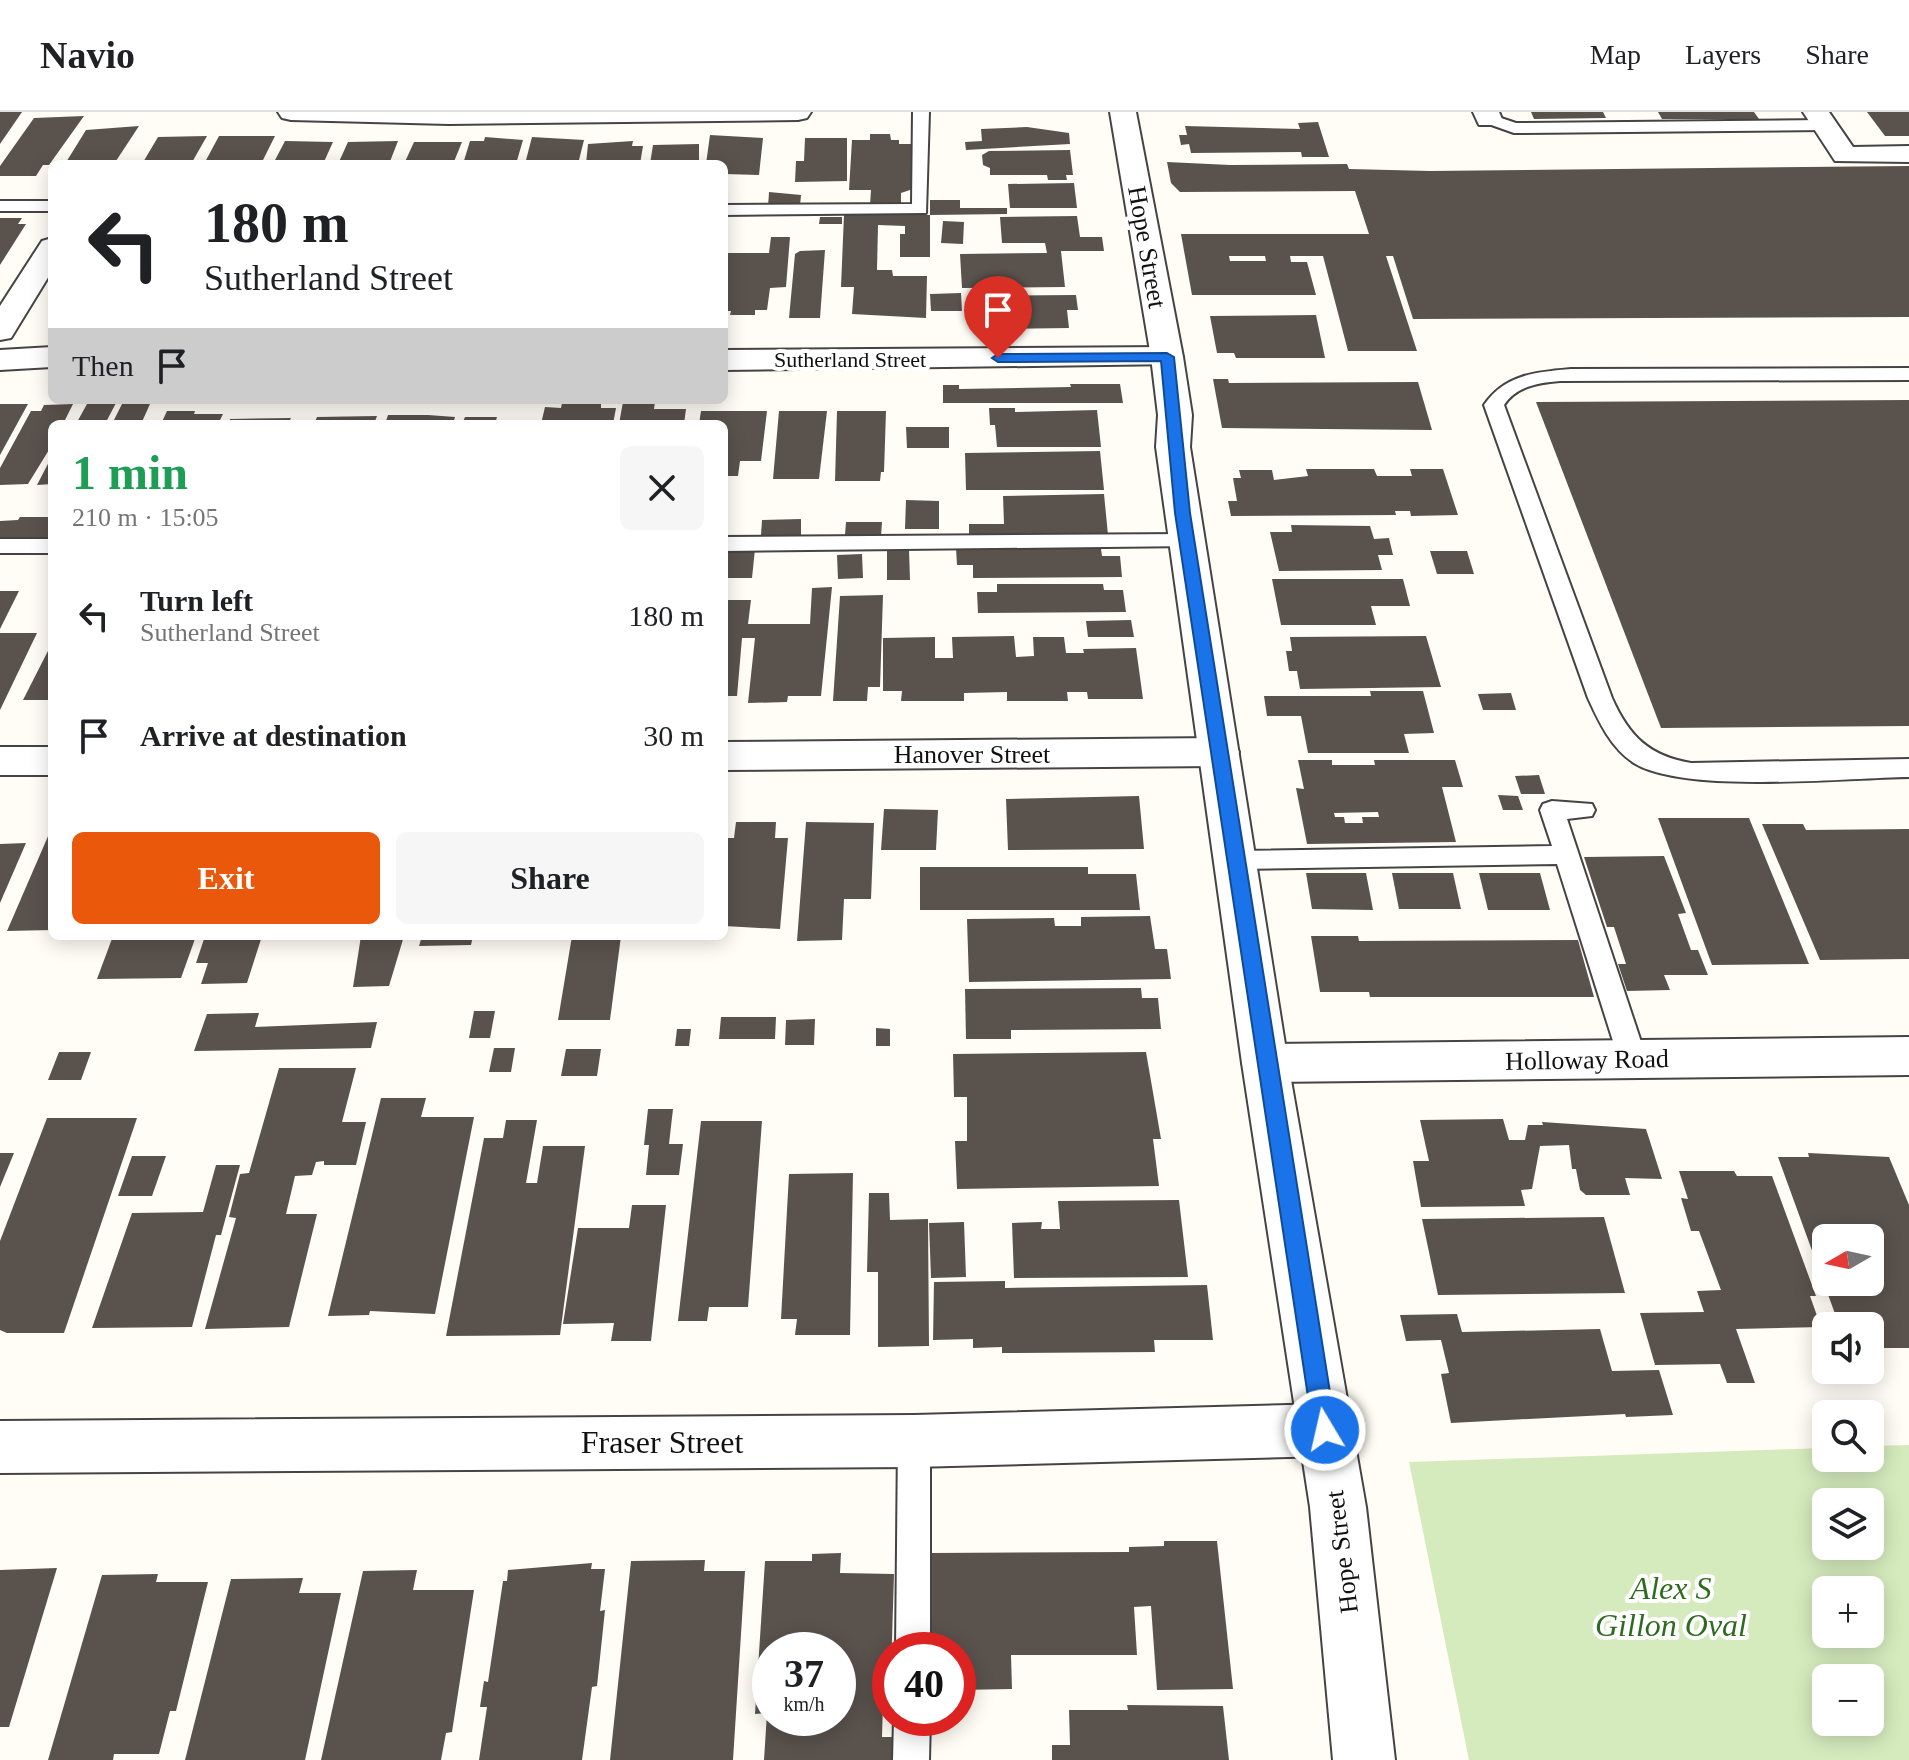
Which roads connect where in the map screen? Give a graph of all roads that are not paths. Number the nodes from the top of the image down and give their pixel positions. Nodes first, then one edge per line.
1 (291, 112) edge
2 (798, 112) edge
3 (921, 112) edge
4 (1123, 112) edge
5 (1488, 115) edge
6 (1820, 118) edge
7 (1909, 154) edge
8 (0, 206) edge
9 (48, 206) edge
10 (728, 210) edge
11 (48, 253) edge
12 (0, 331) edge
13 (48, 357) edge
14 (1167, 357) junction
15 (0, 360) edge
16 (728, 360) edge
17 (1909, 374) edge
18 (1187, 541) junction
19 (728, 544) edge
20 (0, 546) edge
21 (48, 546) edge
22 (1219, 752) junction
23 (728, 756) edge
24 (0, 761) edge
25 (48, 761) edge
26 (1909, 768) edge
27 (1583, 810) dead end
28 (1567, 855) junction
29 (1235, 860) junction
30 (1909, 1056) edge
31 (1633, 1060) junction
32 (1265, 1063) junction
33 (1325, 1430) junction
34 (914, 1441) junction
35 (0, 1447) edge
36 (913, 1632) edge
37 (912, 1736) edge
38 (911, 1760) edge
39 (1364, 1760) edge

1 - 2 street
3 - 10 lane
4 - 14 street, Hope Street
5 - 6 lane
6 - 7 street
8 - 9 lane
11 - 12 street
13 - 15 street
14 - 16 street, Sutherland Street
14 - 18 street, Hope Street
17 - 26 lane
18 - 19 lane
18 - 22 street, Hope Street
20 - 21 lane
22 - 23 street, Hanover Street
22 - 29 street, Hope Street
24 - 25 street
27 - 28 lane
28 - 29 lane
28 - 31 lane
29 - 32 street, Hope Street
30 - 31 street, Holloway Road
31 - 32 street, Holloway Road
32 - 33 street, Hope Street
33 - 34 street, Fraser Street
33 - 39 street, Hope Street
34 - 35 street, Fraser Street
34 - 36 lane
37 - 38 lane

